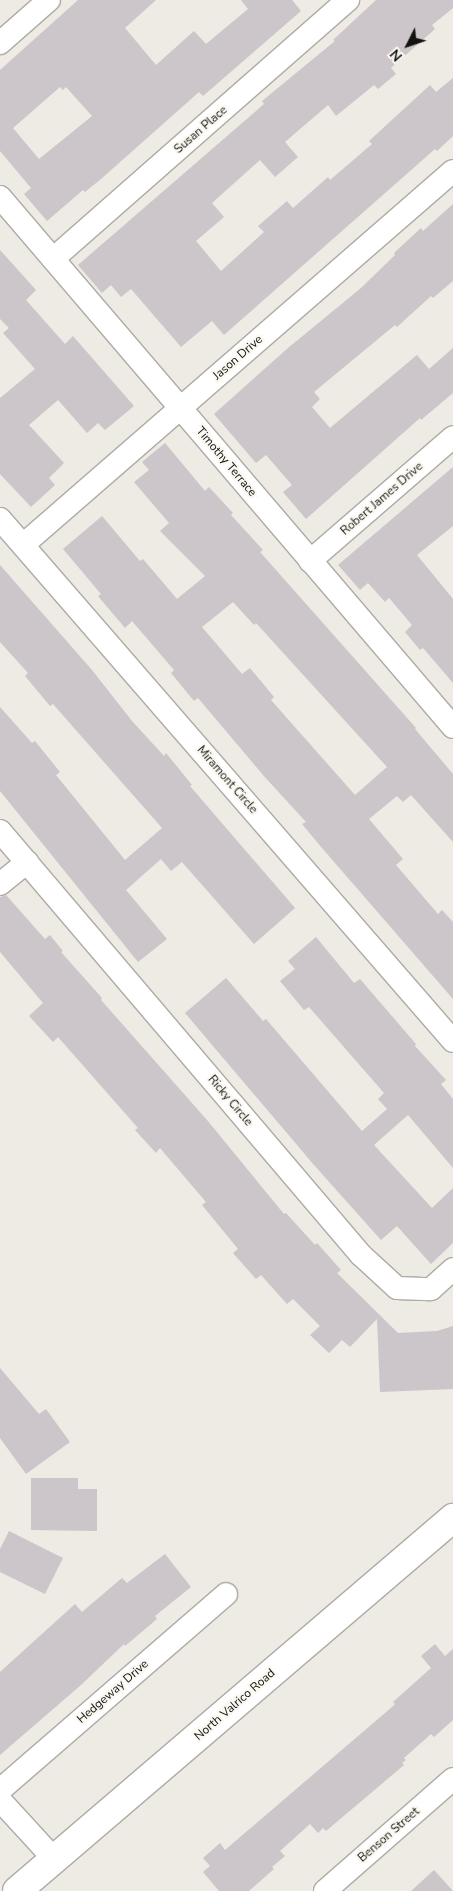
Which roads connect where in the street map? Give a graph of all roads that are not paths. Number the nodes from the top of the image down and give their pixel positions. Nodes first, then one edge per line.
1 (49, 0) edge
2 (348, 0) edge
3 (0, 43) edge
4 (453, 171) edge
5 (0, 197) edge
6 (53, 259) junction
7 (180, 409) junction
8 (453, 437) edge
9 (0, 519) edge
10 (23, 545) junction
11 (310, 561) junction
12 (453, 727) edge
13 (0, 831) edge
14 (27, 862) junction
15 (0, 884) edge
16 (453, 1042) edge
17 (453, 1269) edge
18 (453, 1518) edge
19 (226, 1594) dead end
20 (453, 1779) edge
21 (0, 1790) edge
22 (0, 1800) edge
23 (54, 1859) junction
24 (18, 1891) edge
25 (325, 1891) edge

1 - 3 street
2 - 6 street, Susan Place
4 - 7 street, Jason Drive
5 - 6 street, Timothy Terrace
6 - 7 street, Timothy Terrace
7 - 10 street, Jason Drive
7 - 11 street, Timothy Terrace
8 - 11 street, Robert James Drive
9 - 10 street, Miramont Circle
10 - 16 street, Miramont Circle
11 - 12 street, Timothy Terrace
13 - 14 street
14 - 15 street
14 - 17 street, Ricky Circle
18 - 23 street, North Valrico Road
19 - 21 street, Hedgeway Drive
20 - 25 street, Benson Street
22 - 23 street
23 - 24 street, North Valrico Road

